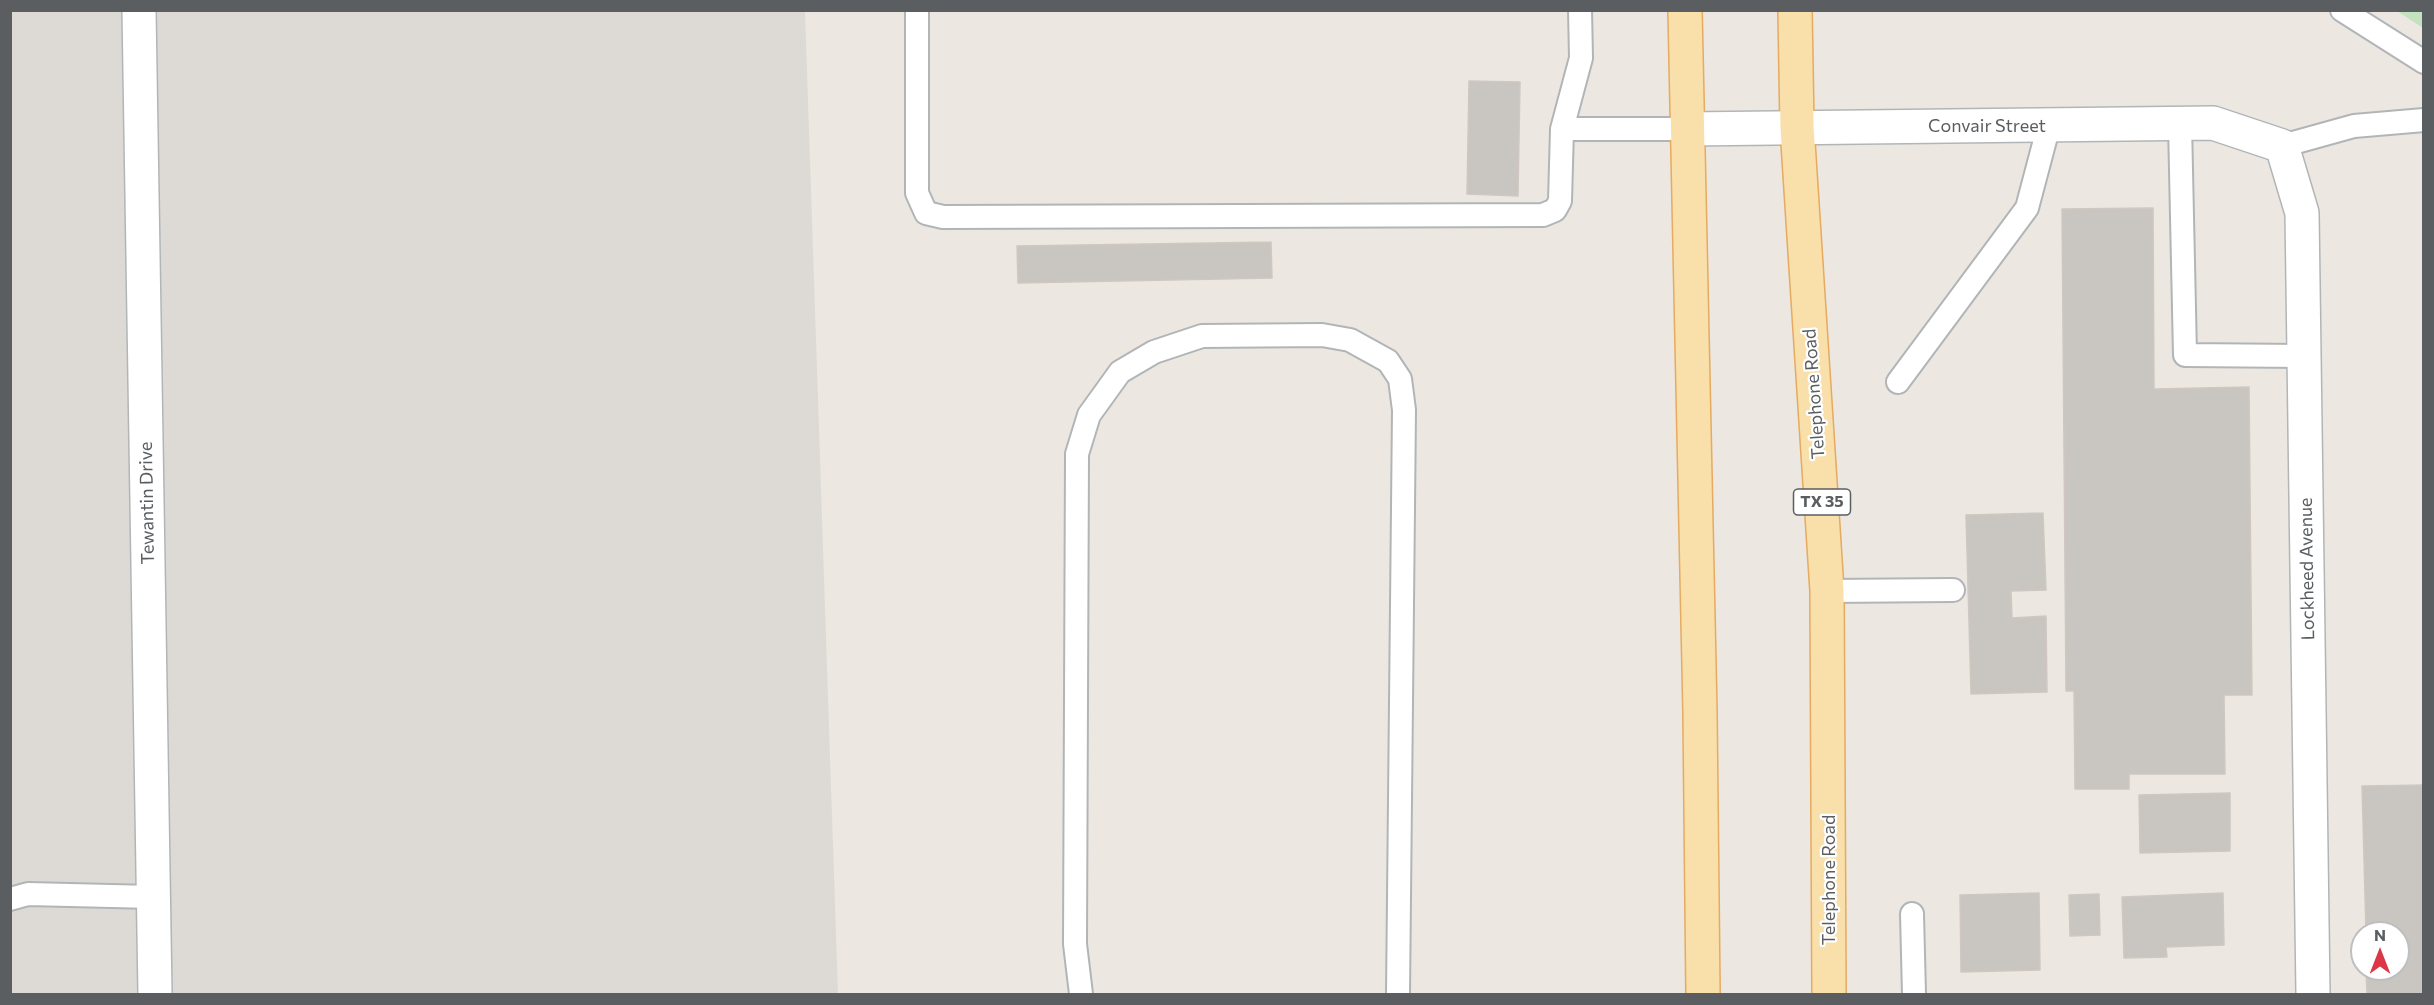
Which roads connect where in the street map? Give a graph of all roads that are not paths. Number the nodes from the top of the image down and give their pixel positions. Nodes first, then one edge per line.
1 (139, 10) edge
2 (917, 10) edge
3 (1580, 10) edge
4 (1685, 10) edge
5 (1795, 10) edge
6 (2342, 10) edge
7 (2424, 62) edge
8 (2424, 120) edge
9 (2180, 124) junction
10 (2049, 125) junction
11 (1797, 128) junction
12 (1562, 129) junction
13 (1687, 129) junction
14 (2282, 146) junction
15 (2304, 356) junction
16 (1898, 382) dead end
17 (1953, 590) dead end
18 (1827, 591) junction
19 (153, 897) junction
20 (10, 899) edge
21 (1912, 914) dead end
22 (155, 994) edge
23 (1081, 994) edge
24 (1398, 994) edge
25 (1703, 994) edge
26 (1829, 994) edge
27 (1914, 994) edge
28 (2313, 994) edge

1 - 19 street, Tewantin Drive
2 - 12 lane
3 - 12 lane
4 - 13 main road
5 - 11 main road, Telephone Road / TX 35
6 - 7 lane
8 - 14 lane
9 - 10 street, Convair Street
9 - 14 street, Convair Street
9 - 15 lane
10 - 11 street, Convair Street
10 - 16 lane
11 - 13 street, Convair Street
11 - 18 main road, Telephone Road / TX 35
12 - 13 lane
13 - 25 main road
14 - 15 street, Lockheed Avenue
15 - 28 street, Lockheed Avenue
17 - 18 lane
18 - 26 main road, Telephone Road / TX 35
19 - 20 lane
19 - 22 street, Tewantin Drive
21 - 27 lane
23 - 24 lane

